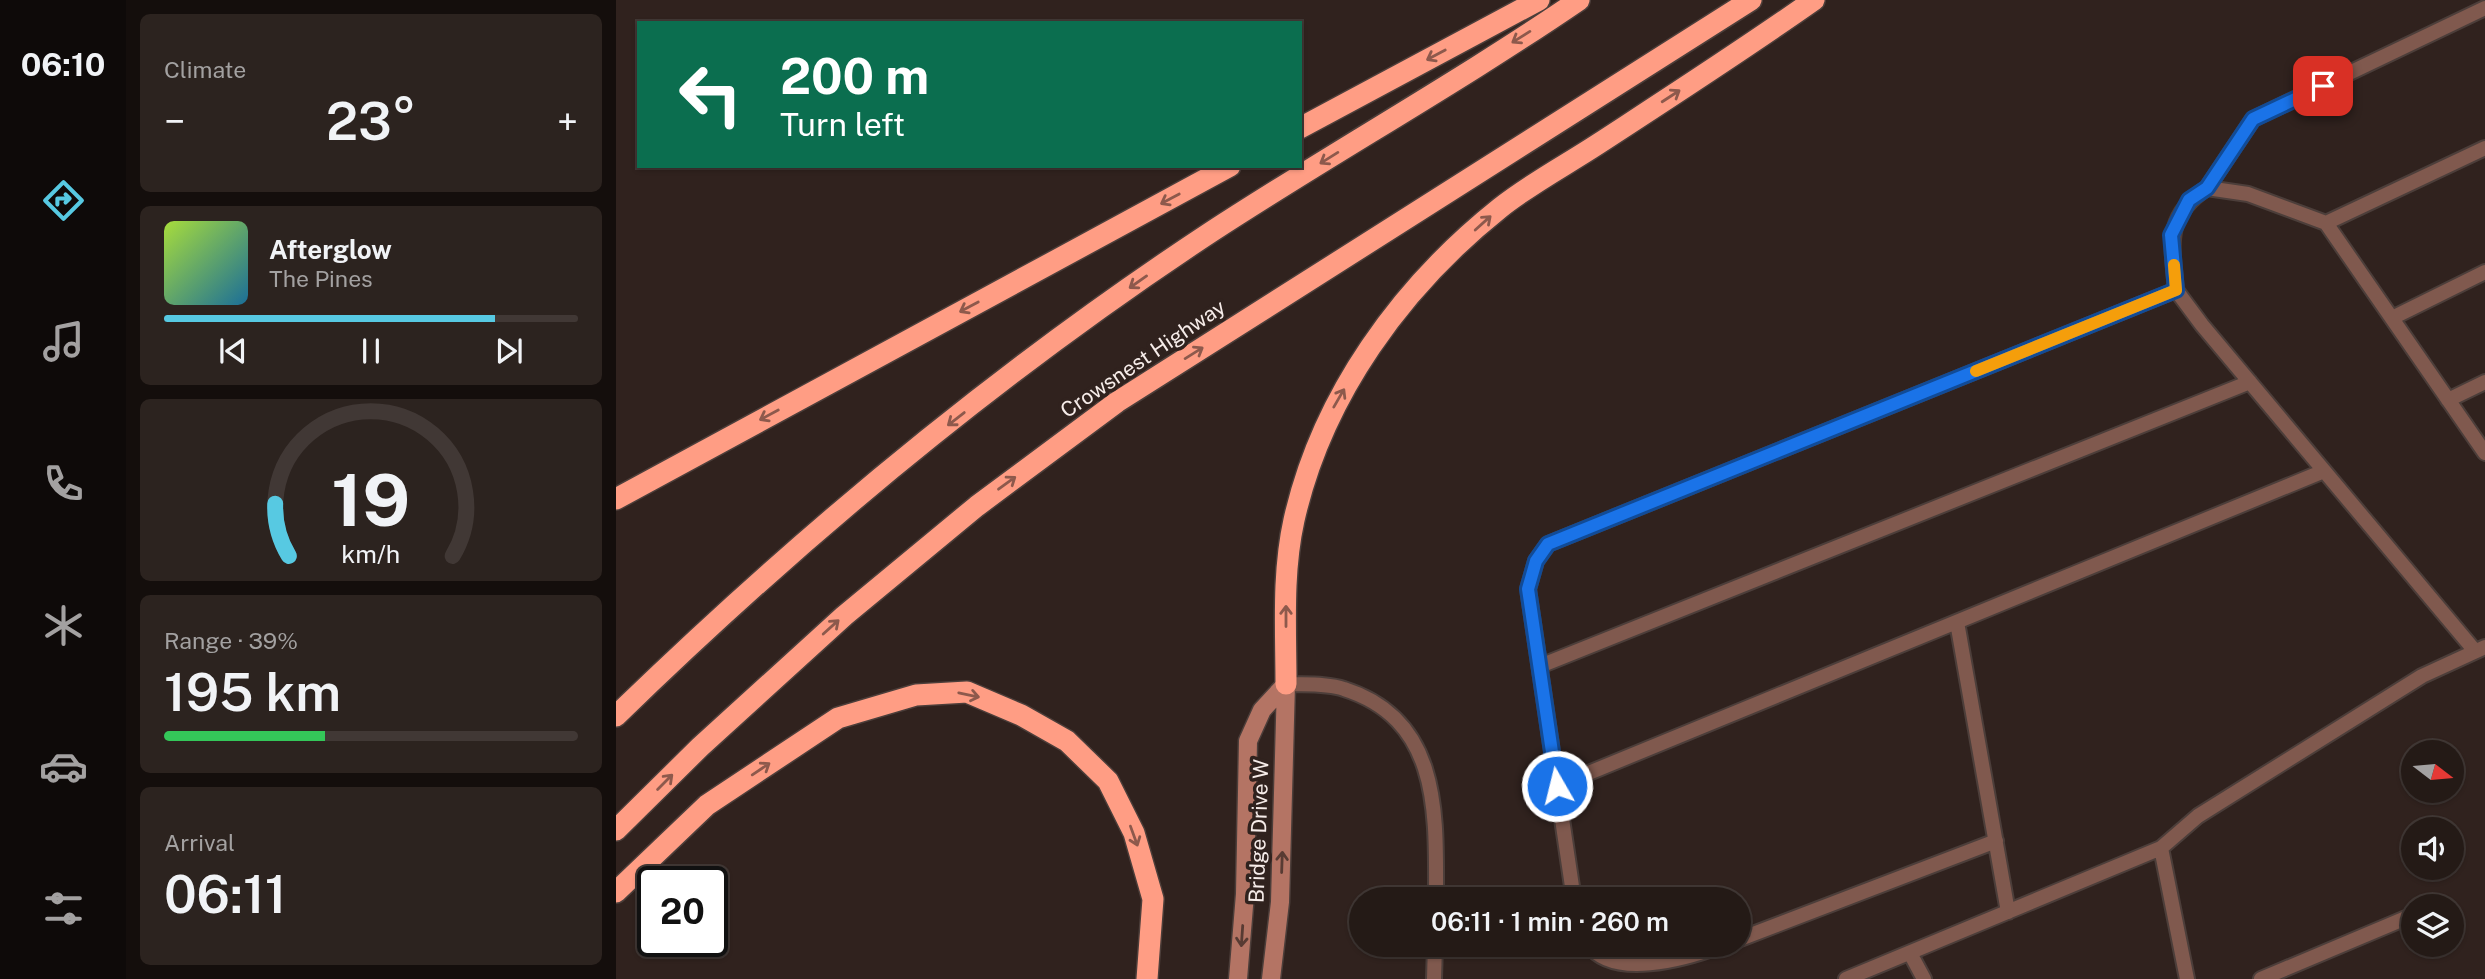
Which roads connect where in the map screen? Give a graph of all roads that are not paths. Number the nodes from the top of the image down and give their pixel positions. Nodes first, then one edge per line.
1 (1539, 0) edge
2 (1579, 0) edge
3 (1751, 0) edge
4 (1814, 0) edge
5 (2485, 8) edge
6 (1302, 127) edge
7 (2485, 148) edge
8 (1226, 168) edge
9 (2207, 188) junction
10 (2326, 223) junction
11 (2485, 272) edge
12 (2176, 290) junction
13 (2392, 318) junction
14 (2250, 382) junction
15 (2485, 382) edge
16 (2448, 400) junction
17 (2485, 453) edge
18 (2324, 471) junction
19 (616, 499) edge
20 (1957, 622) junction
21 (2480, 649) edge
22 (1540, 666) junction
23 (1286, 684) junction
24 (616, 716) edge
25 (1557, 786) junction
26 (616, 830) edge
27 (1996, 841) junction
28 (2161, 848) junction
29 (1436, 887) edge
30 (1572, 887) edge
31 (616, 892) edge
32 (2008, 912) junction
33 (2401, 920) edge
34 (1751, 935) edge
35 (1910, 953) junction
36 (1435, 957) edge
37 (1594, 957) edge
38 (1692, 957) edge
39 (1147, 979) edge
40 (1238, 979) edge
41 (1271, 979) edge
42 (1434, 979) edge
43 (1846, 979) edge
44 (1924, 979) edge
45 (2187, 979) edge
46 (2261, 979) edge

1 -> 6 highway
2 -> 24 highway
26 -> 3 highway, Crowsnest Highway
23 -> 4 highway
5 - 9 lane
7 - 10 lane
8 -> 19 highway
9 - 10 lane
9 - 12 lane
10 - 13 lane
11 - 13 lane
12 - 14 lane
12 - 22 lane
13 - 16 lane
14 - 18 lane
14 - 22 lane
15 - 16 lane
16 - 17 lane
18 - 20 lane
18 - 21 lane
20 - 25 lane
20 - 27 lane
21 - 28 lane
22 - 25 lane
23 - 29 lane
23 -> 40 street
41 -> 23 street, Bridge Drive W
25 - 30 lane
27 - 32 lane
27 - 34 lane
28 - 32 lane
28 - 45 lane
31 -> 39 highway
32 - 35 lane
33 - 46 lane
35 - 43 lane
35 - 44 lane
36 - 42 lane
37 - 38 lane

